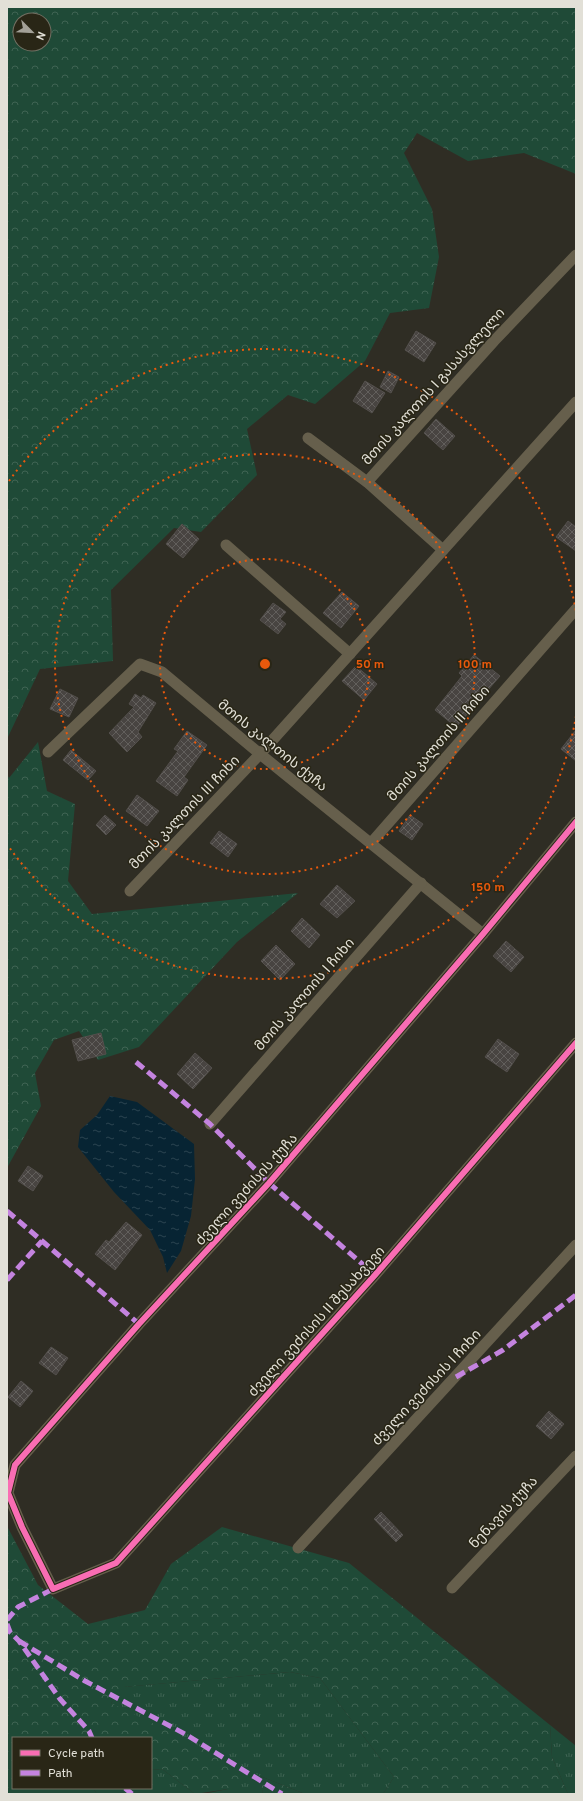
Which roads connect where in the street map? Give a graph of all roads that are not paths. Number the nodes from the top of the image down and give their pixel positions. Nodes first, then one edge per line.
1 (576, 255) edge
2 (576, 402) edge
3 (308, 438) dead end
4 (367, 482) junction
5 (226, 545) dead end
6 (443, 550) junction
7 (576, 609) edge
8 (350, 654) junction
9 (48, 752) dead end
10 (260, 754) junction
11 (576, 822) edge
12 (371, 843) junction
13 (421, 883) junction
14 (130, 891) dead end
15 (483, 934) junction
16 (576, 1042) edge
17 (210, 1124) dead end
18 (576, 1245) edge
19 (576, 1456) edge
20 (298, 1548) dead end
21 (452, 1588) dead end
22 (53, 1589) joint

1 - 4 street, მთის კალთის I გასასვლელი
2 - 6 street
3 - 4 street
4 - 6 street, მთის კალთის I გასასვლელი
5 - 8 street
6 - 8 street
7 - 12 street, მთის კალთის II ჩიხი
8 - 10 street
9 - 10 street, მთის კალთის ქუჩა
10 - 12 street, მთის კალთის ქუჩა
10 - 14 street, მთის კალთის III ჩიხი
11 - 15 street, ძველი ვეძისის ქუჩა
12 - 13 street, მთის კალთის ქუჩა
13 - 15 street, მთის კალთის ქუჩა
13 - 17 street, მთის კალთის I ჩიხი
15 - 22 street, ძველი ვეძისის ქუჩა
16 - 22 street, ძველი ვეძისის II შესახვევი
18 - 20 street, ძველი ვეძისის I ჩიხი
19 - 21 street, ნენავის ქუჩა

